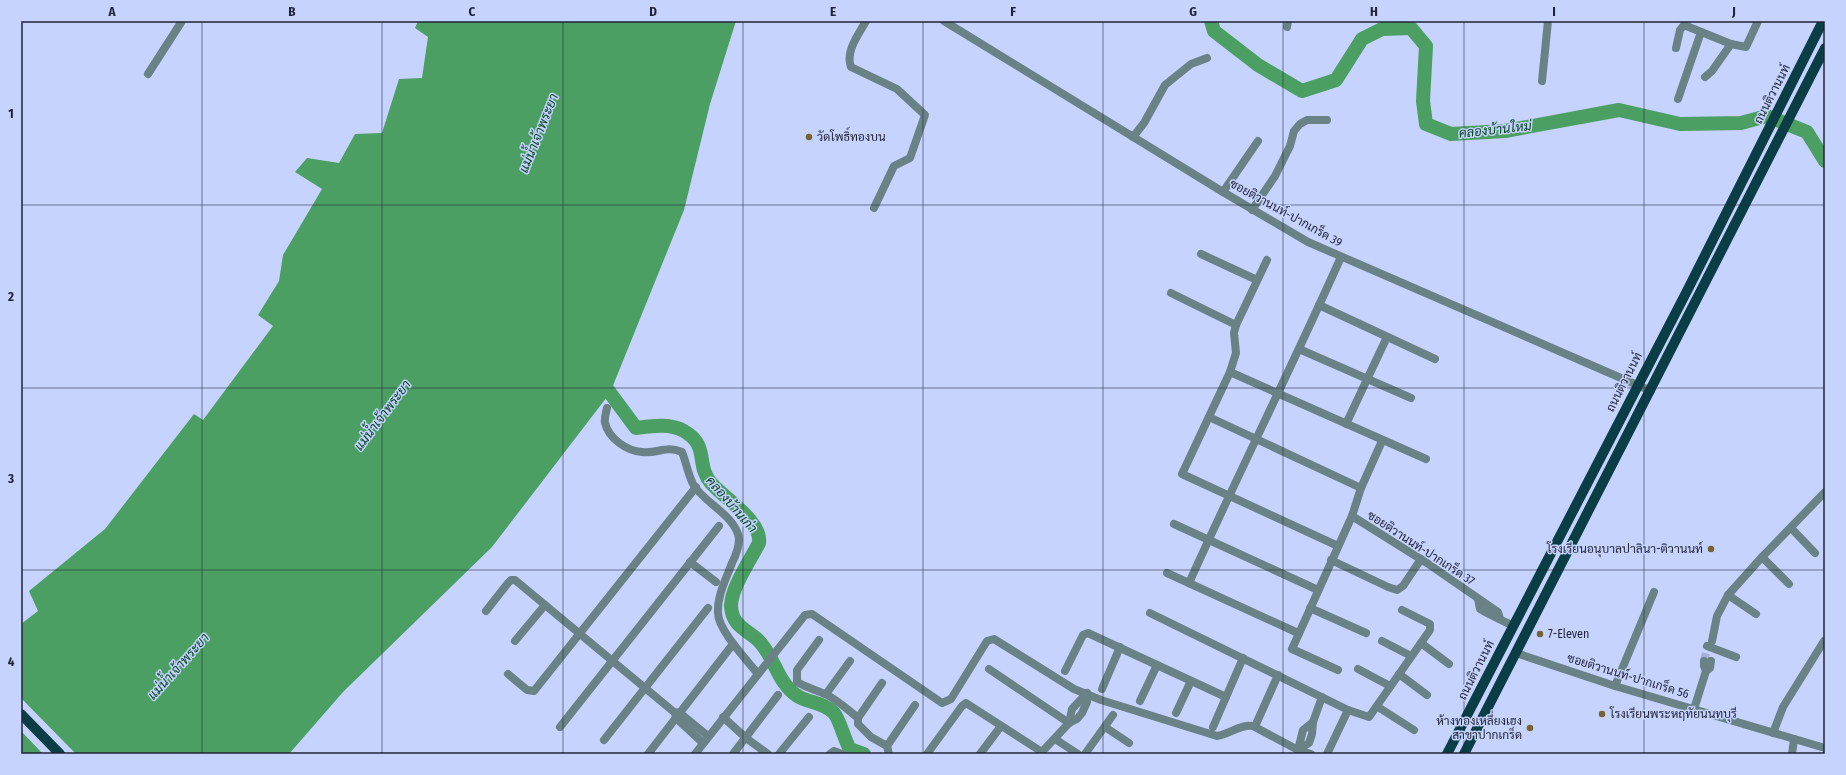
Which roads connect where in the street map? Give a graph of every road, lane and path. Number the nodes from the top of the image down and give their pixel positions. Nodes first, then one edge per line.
1 (182, 21) edge
2 (866, 21) edge
3 (944, 21) edge
4 (1548, 21) edge
5 (1758, 21) edge
6 (1823, 21) edge
7 (1701, 32) junction
8 (1731, 44) junction
9 (1676, 48) dead end
10 (1825, 48) edge
11 (1207, 58) dead end
12 (148, 74) dead end
13 (1705, 77) dead end
14 (1542, 81) dead end
15 (1678, 99) dead end
16 (1327, 120) dead end
17 (1133, 137) junction
18 (1258, 141) dead end
19 (1223, 192) junction
20 (874, 208) dead end
21 (1252, 210) junction
22 (1200, 254) dead end
23 (1341, 257) junction
24 (1267, 260) dead end
25 (1257, 280) junction
26 (1171, 293) dead end
27 (1319, 305) junction
28 (1236, 325) junction
29 (1387, 337) junction
30 (1299, 349) junction
31 (1435, 359) dead end
32 (1230, 372) junction
33 (1367, 379) junction
34 (1638, 385) junction
35 (1651, 391) junction
36 (1278, 394) junction
37 (1411, 398) dead end
38 (607, 408) dead end
39 (1209, 417) junction
40 (1346, 424) junction
41 (1255, 438) junction
42 (1382, 441) junction
43 (1426, 460) dead end
44 (696, 487) junction
45 (1361, 488) junction
46 (1228, 496) junction
47 (1824, 497) edge
48 (1352, 516) junction
49 (1174, 524) dead end
50 (719, 526) dead end
51 (1791, 528) junction
52 (1208, 539) junction
53 (1338, 546) junction
54 (1815, 553) dead end
55 (1762, 557) junction
56 (1421, 559) junction
57 (1331, 560) junction
58 (690, 562) junction
59 (1167, 573) dead end
60 (716, 582) dead end
61 (1189, 583) junction
62 (1789, 584) dead end
63 (1318, 590) junction
64 (1654, 592) dead end
65 (1728, 595) junction
66 (545, 605) junction
67 (708, 608) dead end
68 (1310, 608) junction
69 (1402, 610) dead end
70 (486, 611) dead end
71 (1150, 613) dead end
72 (1756, 614) dead end
73 (1513, 626) junction
74 (579, 633) junction
75 (1298, 633) junction
76 (1366, 633) dead end
77 (819, 640) dead end
78 (515, 641) dead end
79 (1382, 641) dead end
80 (1824, 641) dead end
81 (1421, 643) junction
82 (733, 644) junction
83 (1120, 647) junction
84 (1709, 652) junction
85 (1516, 653) junction
86 (1411, 656) junction
87 (1736, 657) dead end
88 (1243, 658) junction
89 (612, 660) junction
90 (850, 661) dead end
91 (1449, 664) dead end
92 (1157, 665) junction
93 (989, 668) dead end
94 (1358, 669) dead end
95 (1338, 670) dead end
96 (1065, 671) dead end
97 (759, 672) junction
98 (508, 674) dead end
99 (1399, 674) junction
100 (1278, 675) junction
101 (1191, 681) junction
102 (882, 683) dead end
103 (1390, 686) junction
104 (1615, 686) junction
105 (646, 688) junction
106 (1102, 689) dead end
107 (826, 694) junction
108 (1087, 694) junction
109 (778, 695) dead end
110 (1427, 695) dead end
111 (1226, 697) junction
112 (1322, 697) junction
113 (1140, 701) dead end
114 (915, 704) dead end
115 (1378, 707) junction
116 (1694, 709) junction
117 (1348, 710) junction
118 (1176, 713) dead end
119 (21, 714) edge
120 (677, 714) junction
121 (1113, 715) dead end
122 (723, 717) junction
123 (809, 717) dead end
124 (858, 718) junction
125 (1257, 722) dead end
126 (1069, 723) junction
127 (1000, 726) junction
128 (560, 727) dead end
129 (1105, 727) junction
130 (1213, 727) dead end
131 (1414, 730) dead end
132 (1773, 733) junction
133 (746, 738) junction
134 (1055, 739) junction
135 (1794, 739) junction
136 (604, 740) dead end
137 (706, 740) junction
138 (1129, 743) dead end
139 (1825, 748) edge
140 (888, 750) edge
141 (1298, 750) junction
142 (1041, 753) edge
143 (60, 754) edge
144 (648, 754) edge
145 (694, 754) edge
146 (733, 754) edge
147 (768, 754) edge
148 (779, 754) edge
149 (830, 754) edge
150 (842, 754) edge
151 (927, 754) edge
152 (980, 754) edge
153 (1078, 754) edge
154 (1085, 754) edge
155 (1311, 754) edge
156 (1327, 754) edge
157 (1447, 754) edge
158 (1464, 754) edge
159 (1792, 754) edge

1 - 12 street
2 - 20 street
3 - 17 street, ซอยติวานนท์-ปากเกร็ด 39
4 - 14 street
5 - 8 street
6 - 34 main road, ถนนติวานนท์
7 - 8 street
7 - 9 street
7 - 15 street
8 - 13 street
10 - 35 main road
11 - 17 street
16 - 21 street
17 - 19 street, ซอยติวานนท์-ปากเกร็ด 39
18 - 19 street
19 - 21 street, ซอยติวานนท์-ปากเกร็ด 39
21 - 23 street, ซอยติวานนท์-ปากเกร็ด 39
22 - 25 street
23 - 27 street
23 - 34 street, ซอยติวานนท์-ปากเกร็ด 39
24 - 25 street
25 - 28 street
26 - 28 street
27 - 29 street
27 - 30 street
28 - 32 street
29 - 31 street
29 - 33 street
30 - 33 street
30 - 36 street
32 - 36 street
32 - 39 street
33 - 37 street
33 - 40 street
34 - 35 street, ซอยติวานนท์-ปากเกร็ด 39
34 - 73 main road, ถนนติวานนท์
35 - 85 main road
36 - 40 street
36 - 41 street
38 - 44 street
39 - 41 street
39 - 46 street
40 - 42 street
41 - 45 street
41 - 46 street
42 - 43 street
42 - 45 street
44 - 74 street
44 - 82 street
45 - 48 street
46 - 52 street
46 - 53 street
47 - 51 street
48 - 53 street
48 - 56 street, ซอยติวานนท์-ปากเกร็ด 37
49 - 52 street
50 - 58 street
51 - 54 street
51 - 55 street
52 - 61 street
52 - 63 street
53 - 57 street
55 - 62 street
55 - 65 street
56 - 57 street
56 - 73 street, ซอยติวานนท์-ปากเกร็ด 37
57 - 63 street
58 - 60 street
58 - 89 street
59 - 61 street
61 - 75 street
63 - 68 street
64 - 104 street
65 - 72 street
65 - 84 street
66 - 70 street
66 - 74 street
66 - 78 street
67 - 105 street
68 - 75 street
68 - 76 street
69 - 81 street
71 - 88 street
73 - 157 main road, ถนนติวานนท์
74 - 89 street
74 - 98 street
75 - 95 street
77 - 107 street
79 - 86 street
80 - 132 street
81 - 86 street
81 - 91 street
82 - 97 street
82 - 120 street
83 - 92 street
83 - 96 street
83 - 106 street
84 - 87 street
84 - 116 street
85 - 104 street, ซอยติวานนท์-ปากเกร็ด 56
85 - 158 main road
86 - 99 street
88 - 100 street
88 - 111 street
89 - 105 street
89 - 128 street
90 - 107 street
92 - 101 street
92 - 113 street
93 - 126 street
94 - 103 street
97 - 108 street
97 - 122 street
99 - 103 street
99 - 110 street
100 - 112 street
100 - 125 street
101 - 111 street
101 - 118 street
102 - 124 street
103 - 115 street
104 - 116 street, ซอยติวานนท์-ปากเกร็ด 56
105 - 120 street
105 - 136 street
107 - 124 street
108 - 126 street
108 - 141 street
109 - 133 street
111 - 130 street
112 - 117 street
112 - 141 street
114 - 140 street
115 - 117 street
115 - 131 street
116 - 132 street, ซอยติวานนท์-ปากเกร็ด 56
117 - 156 street
119 - 143 main road
120 - 137 street
120 - 144 street
121 - 129 street
122 - 133 street
122 - 137 street
123 - 148 street
124 - 140 street
126 - 134 street
127 - 142 street
127 - 151 street
127 - 152 street
129 - 138 street
129 - 154 street
132 - 135 street, ซอยติวานนท์-ปากเกร็ด 56
133 - 146 street
133 - 147 street
134 - 142 street
134 - 153 street
135 - 139 street, ซอยติวานนท์-ปากเกร็ด 56
135 - 159 street
137 - 145 street
141 - 155 street
149 - 150 street

